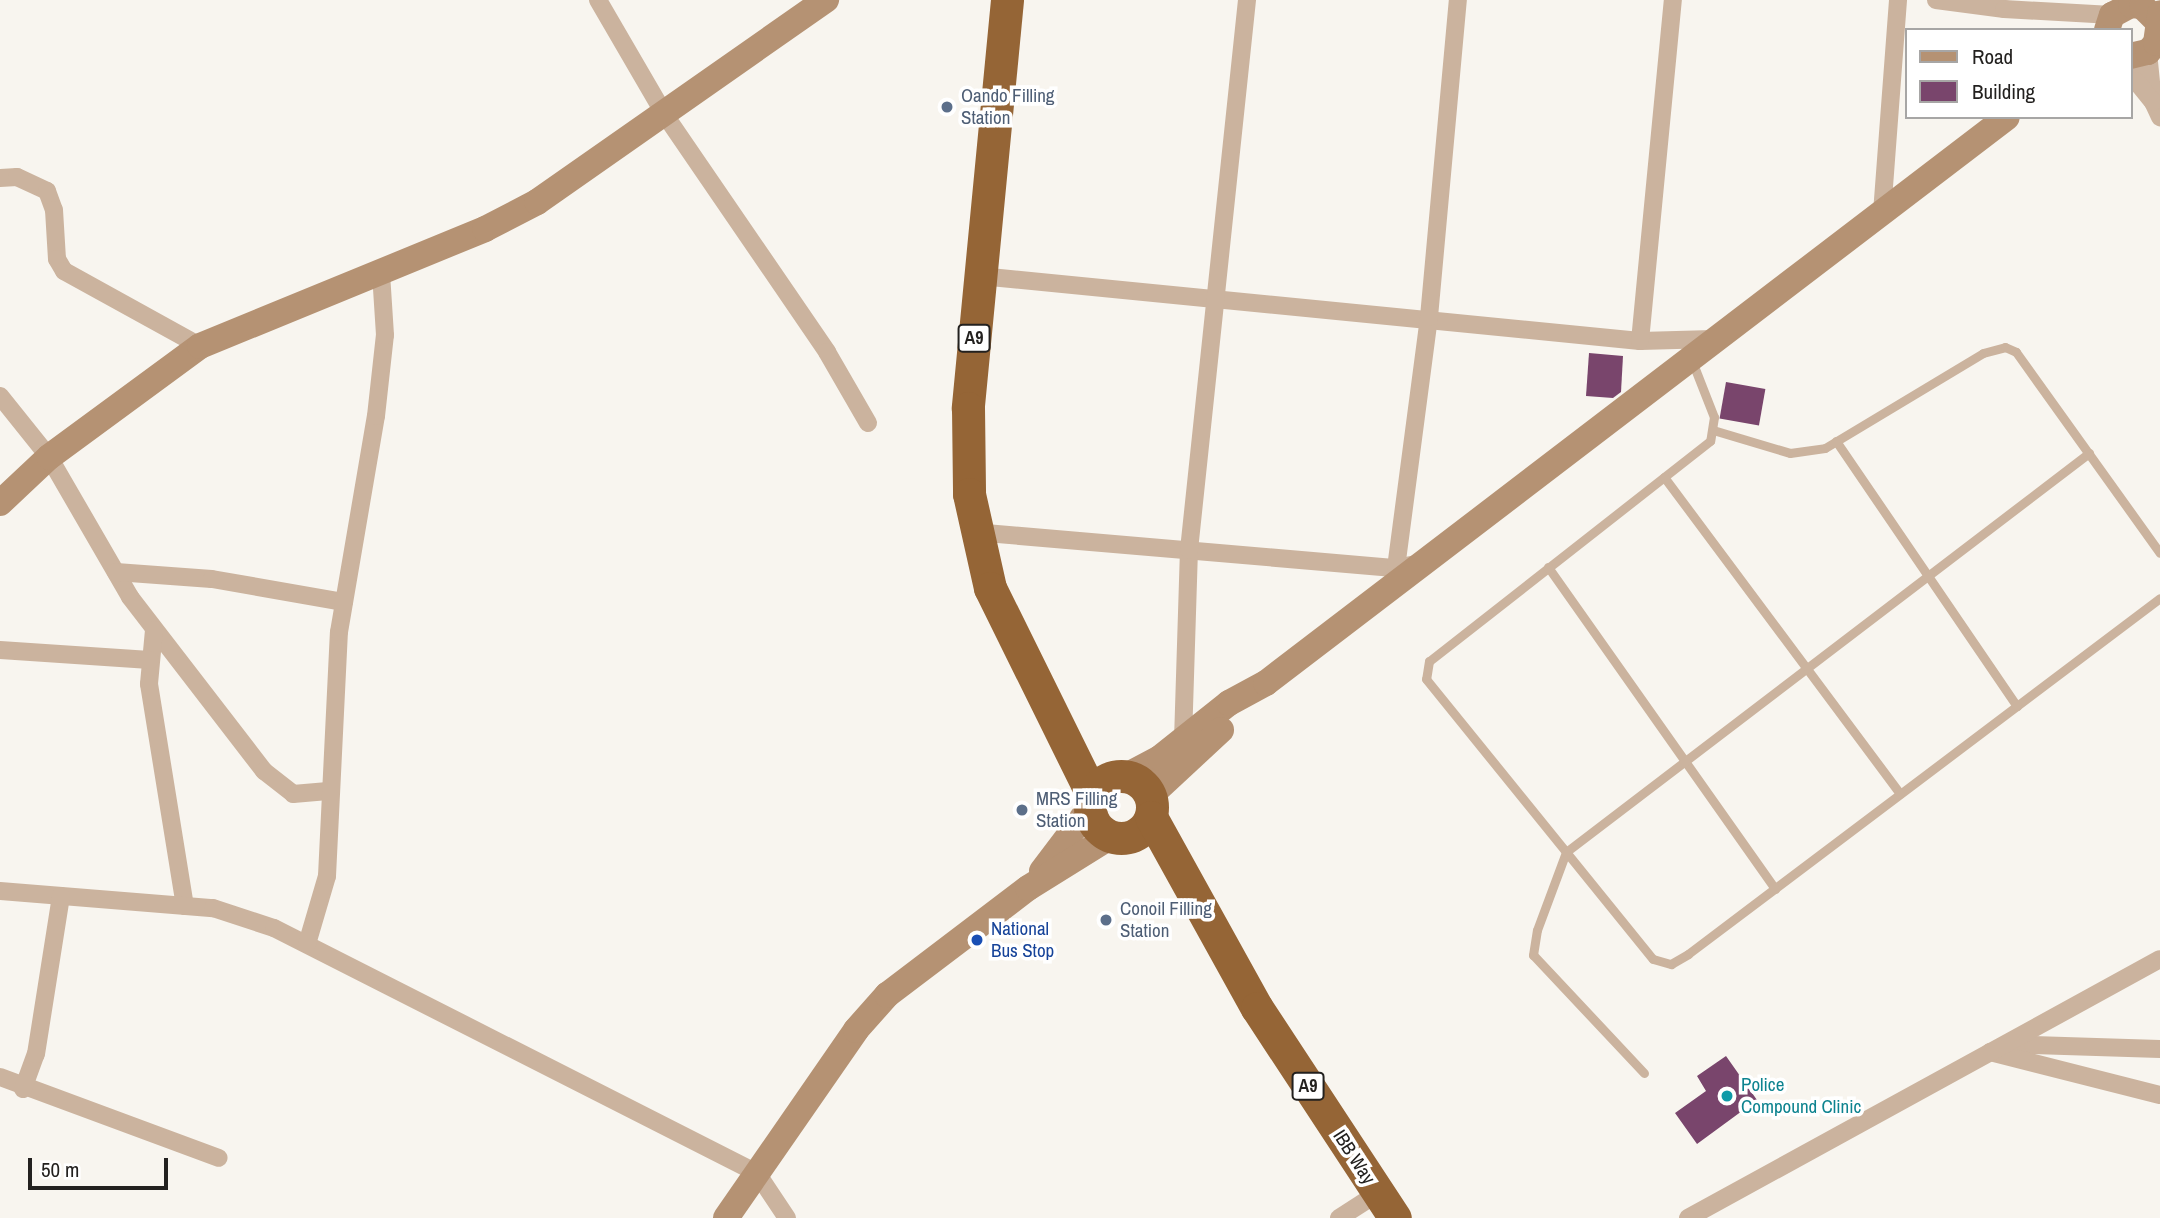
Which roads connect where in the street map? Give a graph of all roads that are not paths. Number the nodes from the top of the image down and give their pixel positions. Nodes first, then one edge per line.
1 (826, 0) edge
2 (1007, 0) edge
3 (1247, 0) edge
4 (1458, 0) edge
5 (1673, 0) edge
6 (1898, 0) edge
7 (1936, 0) edge
8 (597, 1) edge
9 (2004, 5) edge
10 (2113, 11) edge
11 (2149, 38) edge
12 (2157, 110) edge
13 (665, 115) junction
14 (2004, 119) edge
15 (0, 178) edge
16 (1882, 213) junction
17 (381, 273) junction
18 (980, 276) junction
19 (1212, 298) junction
20 (1429, 317) junction
21 (1713, 340) junction
22 (1640, 341) junction
23 (200, 346) junction
24 (1691, 359) junction
25 (0, 396) edge
26 (868, 423) dead end
27 (1713, 430) junction
28 (1836, 441) junction
29 (2089, 453) junction
30 (49, 457) junction
31 (1664, 477) junction
32 (0, 503) edge
33 (974, 532) junction
34 (1189, 550) junction
35 (2160, 553) edge
36 (1406, 566) junction
37 (1548, 567) junction
38 (116, 572) junction
39 (1926, 577) junction
40 (2160, 598) edge
41 (344, 602) junction
42 (154, 630) junction
43 (0, 650) edge
44 (150, 660) junction
45 (1804, 670) junction
46 (1266, 683) junction
47 (2017, 706) junction
48 (1183, 740) junction
49 (1683, 763) junction
50 (331, 791) junction
51 (1900, 794) junction
52 (1120, 795) junction
53 (1117, 838) junction
54 (1566, 852) junction
55 (1028, 888) junction
56 (1775, 889) junction
57 (0, 891) edge
58 (61, 896) junction
59 (185, 906) junction
60 (307, 944) junction
61 (1225, 953) junction
62 (2160, 960) edge
63 (2160, 1049) edge
64 (1990, 1052) junction
65 (1644, 1073) dead end
66 (0, 1077) edge
67 (23, 1089) junction
68 (2160, 1096) edge
69 (219, 1158) dead end
70 (757, 1173) junction
71 (1387, 1205) edge
72 (726, 1218) edge
73 (788, 1218) edge
74 (1339, 1218) edge
75 (1688, 1218) edge

1 - 13 street
2 - 18 highway, A9
3 - 19 street
4 - 20 street
5 - 22 street
6 - 16 street
7 - 9 street
8 - 13 street
9 - 10 street
10 - 11 street
11 - 12 street
13 - 17 street
13 - 26 street
14 - 16 street
15 - 23 street
16 - 21 street
17 - 23 street
17 - 41 street
18 - 19 street
18 - 33 highway, A9
19 - 20 street
19 - 34 street
20 - 22 street
20 - 36 street
21 - 22 street
21 - 24 street
23 - 30 street
24 - 27 lane
24 - 36 street
25 - 30 street
27 - 28 lane
27 - 31 lane
28 - 29 lane
28 - 39 lane
29 - 35 lane
29 - 39 lane
30 - 32 street
30 - 38 street
31 - 37 lane
31 - 45 lane
33 - 34 street
33 - 52 highway, A9
34 - 36 street
34 - 48 street
36 - 46 street
37 - 49 lane
37 - 54 lane
38 - 41 street
38 - 42 street
39 - 45 lane
39 - 47 lane
40 - 47 lane
41 - 50 street
42 - 44 street
42 - 50 street
43 - 44 street
44 - 59 street
45 - 49 lane
45 - 51 lane
46 - 48 street
46 - 52 street
47 - 51 lane
48 - 52 street
49 - 54 lane
49 - 56 lane
50 - 60 street
51 - 56 lane
52 - 53 highway
52 - 53 highway, A9
52 - 55 street
52 - 61 highway, A9
53 - 55 street
53 - 61 highway, A9
54 - 56 lane
54 - 65 lane
55 - 70 street
57 - 58 street
58 - 59 street
58 - 67 street
59 - 60 street
60 - 70 street
61 - 71 highway, IBB Way / A9
62 - 64 street
63 - 64 street
64 - 68 street
64 - 75 street
66 - 67 street
67 - 69 street
70 - 72 street
70 - 73 street
71 - 74 street

